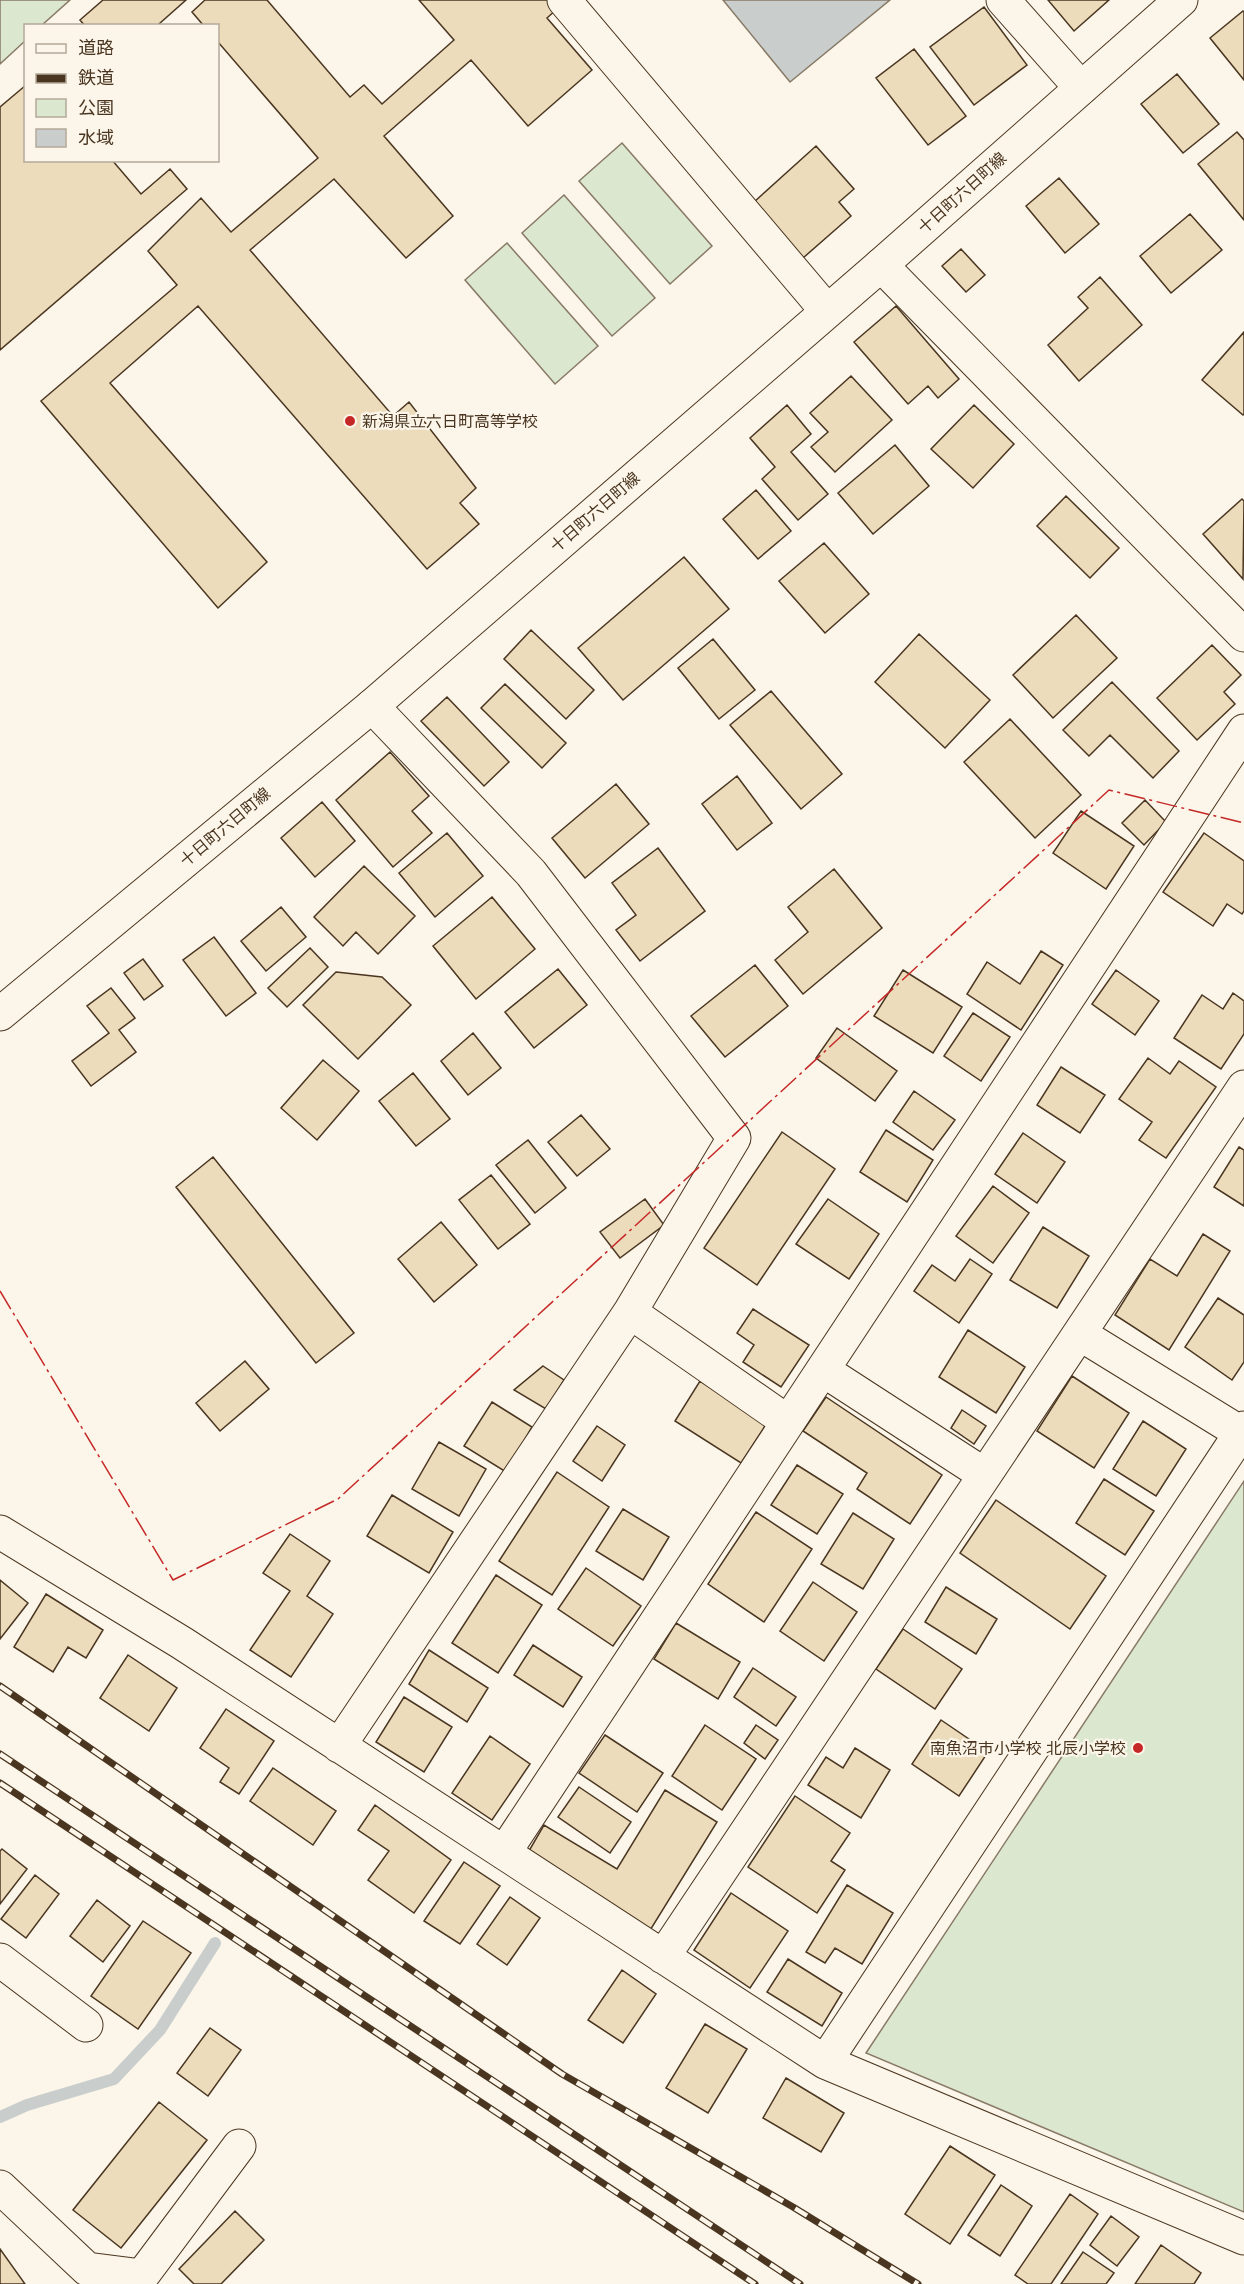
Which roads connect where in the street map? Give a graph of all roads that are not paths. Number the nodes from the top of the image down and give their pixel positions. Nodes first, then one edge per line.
1 (564, 0) edge
2 (1003, 0) edge
3 (1181, 0) edge
4 (1081, 88) junction
5 (881, 265) junction
6 (827, 311) junction
7 (1244, 635) edge
8 (372, 706) junction
9 (1244, 731) edge
10 (0, 1014) edge
11 (1244, 1087) edge
12 (630, 1312) junction
13 (1080, 1334) junction
14 (823, 1370) junction
15 (788, 1422) junction
16 (1242, 1431) edge
17 (985, 1475) junction
18 (0, 1532) edge
19 (339, 1746) junction
20 (504, 1853) junction
21 (663, 1957) junction
22 (0, 1960) edge
23 (86, 2025) dead end
24 (825, 2062) junction
25 (239, 2146) dead end
26 (0, 2187) edge
27 (1244, 2238) edge

1 - 6 street
2 - 4 street
3 - 4 street, 十日町六日町線
4 - 5 street, 十日町六日町線
5 - 6 street, 十日町六日町線
5 - 7 street
6 - 8 street, 十日町六日町線
8 - 10 street, 十日町六日町線
8 - 12 street
9 - 14 street
11 - 13 street
12 - 15 street
12 - 19 street
13 - 16 street
13 - 17 street
14 - 15 street
14 - 17 street
15 - 20 street
16 - 24 street
17 - 21 street
18 - 19 street
19 - 20 street
20 - 21 street
21 - 24 street
22 - 23 street
24 - 27 street
25 - 26 street

